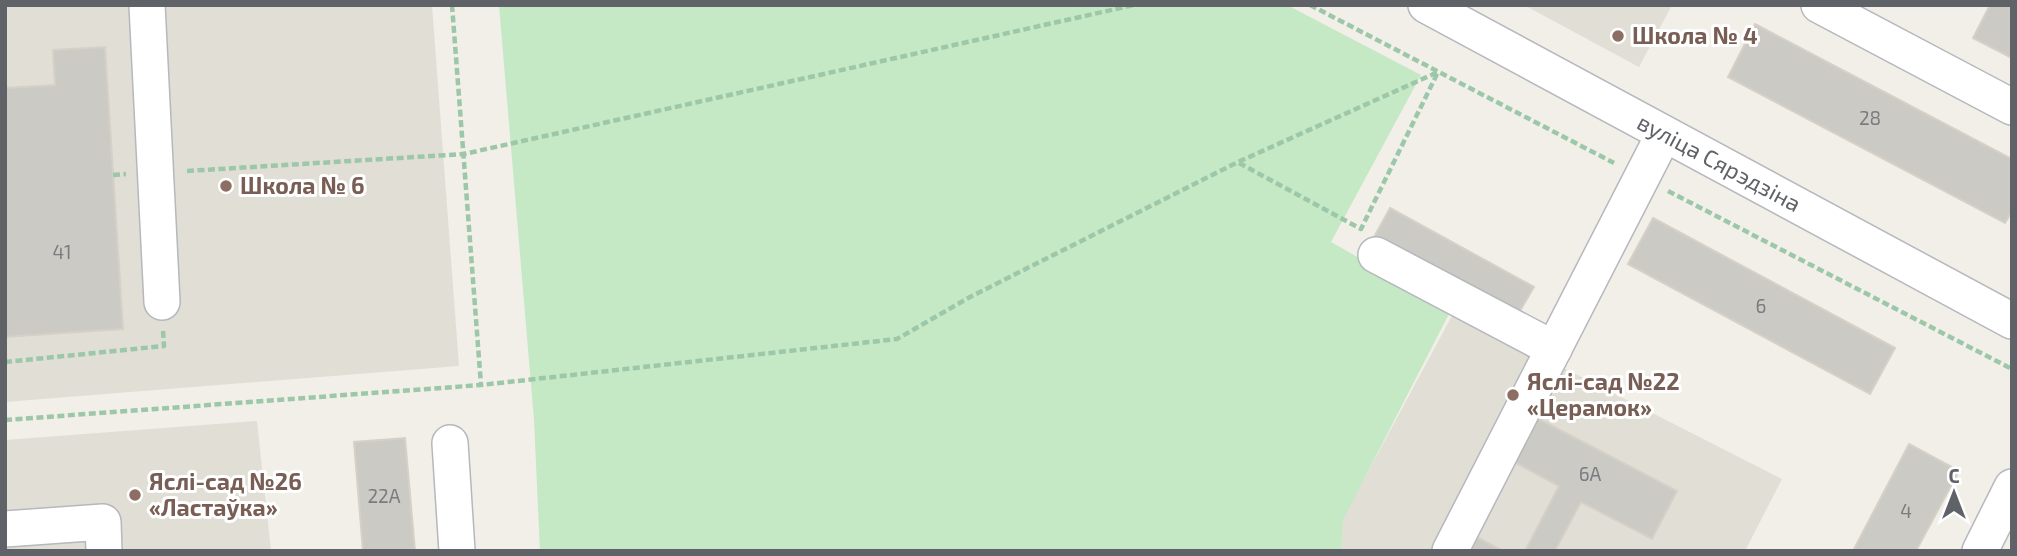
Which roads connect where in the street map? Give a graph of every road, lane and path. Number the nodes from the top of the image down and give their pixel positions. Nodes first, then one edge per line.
1 (147, 5) edge
2 (452, 5) edge
3 (1134, 5) edge
4 (1426, 5) edge
5 (1830, 8) edge
6 (2012, 107) edge
7 (1664, 134) junction
8 (464, 155) junction
9 (1238, 162) junction
10 (155, 173) junction
11 (113, 175) dead end
12 (1376, 255) dead end
13 (162, 302) joint
14 (2011, 318) edge
15 (1554, 349) junction
16 (5, 362) edge
17 (481, 385) junction
18 (5, 420) edge
19 (450, 443) dead end
20 (2007, 507) edge
21 (5, 529) edge
22 (104, 551) edge
23 (457, 551) edge
24 (1450, 551) edge
25 (1980, 551) edge

1 - 10 street
2 - 8 path
3 - 8 path
4 - 7 street, вуліца Сярэдзіна
5 - 6 street
7 - 14 street, вуліца Сярэдзіна
7 - 15 street
8 - 10 path
8 - 17 path
9 - 9 path
9 - 17 path
10 - 11 path
10 - 13 street
12 - 15 street
13 - 16 path
15 - 24 street
17 - 18 path
19 - 23 street
20 - 25 street
21 - 22 street

